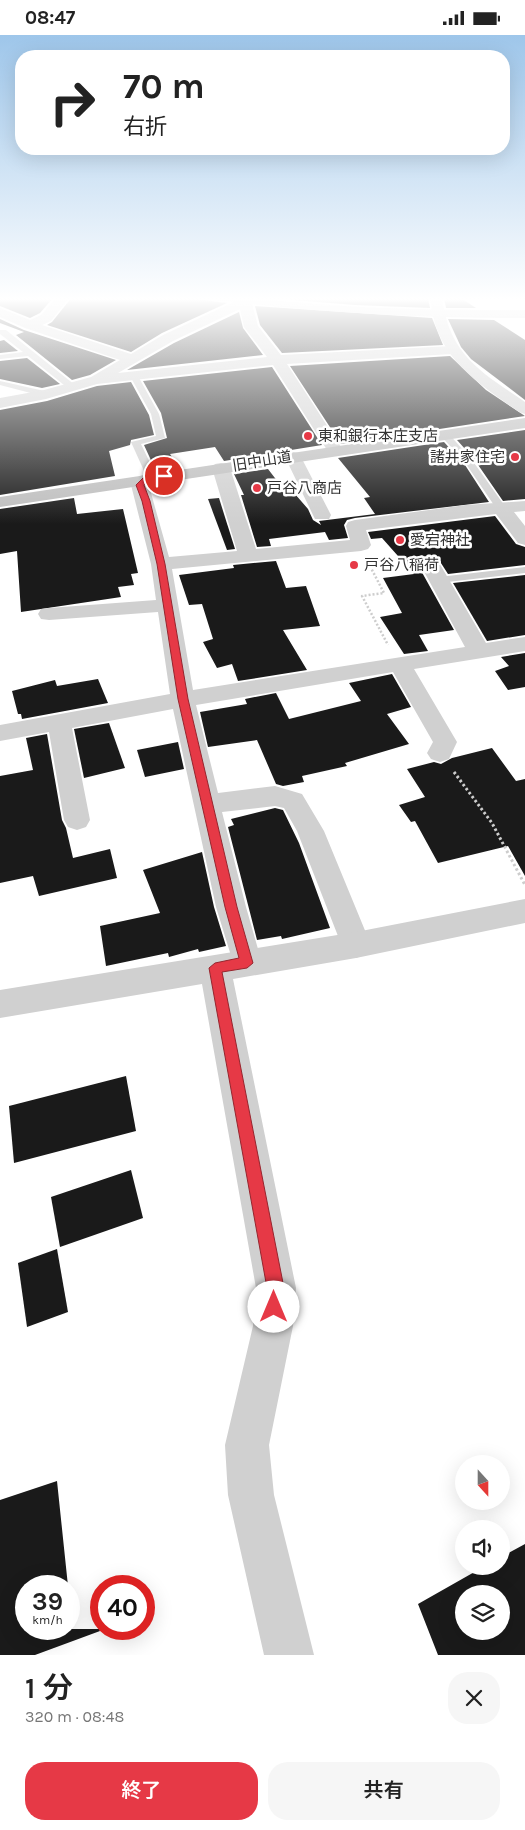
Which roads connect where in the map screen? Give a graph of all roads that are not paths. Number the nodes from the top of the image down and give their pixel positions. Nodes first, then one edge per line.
1 (54, 373) edge
2 (109, 373) edge
3 (163, 373) edge
4 (286, 373) edge
5 (476, 373) edge
6 (134, 376) junction
7 (96, 380) junction
8 (0, 383) edge
9 (72, 387) junction
10 (46, 394) junction
11 (0, 403) edge
12 (525, 409) edge
13 (525, 423) edge
14 (445, 435) junction
15 (335, 450) junction
16 (292, 457) junction
17 (221, 468) junction
18 (146, 479) junction
19 (0, 502) edge
20 (525, 506) edge
21 (502, 509) junction
22 (322, 515) dead end
23 (525, 539) edge
24 (248, 556) junction
25 (161, 564) junction
26 (525, 570) edge
27 (435, 573) joint
28 (168, 605) junction
29 (50, 614) dead end
30 (525, 644) edge
31 (479, 651) junction
32 (400, 664) junction
33 (183, 699) junction
34 (60, 722) junction
35 (0, 733) edge
36 (440, 753) road end
37 (209, 804) junction
38 (77, 820) dead end
39 (525, 911) edge
40 (356, 945) junction
41 (231, 965) junction
42 (0, 1004) edge
43 (289, 1655) edge

1 - 9 lane
2 - 7 street
3 - 6 street
4 - 15 street
5 - 12 street
6 - 7 street
6 - 18 lane
7 - 9 street
8 - 10 lane
9 - 10 street
10 - 11 street
13 - 14 main road, 旧中山道
14 - 15 main road, 旧中山道
14 - 21 lane
15 - 16 main road, 旧中山道
16 - 17 main road, 旧中山道
16 - 22 street
17 - 18 main road, 旧中山道
17 - 24 street
18 - 19 main road, 旧中山道
18 - 25 street
20 - 21 street
21 - 23 street
21 - 24 street
24 - 25 street
25 - 28 street
26 - 27 lane
27 - 31 street
28 - 29 street
28 - 33 street
30 - 31 street
31 - 32 street
32 - 33 street
32 - 36 street
33 - 34 street
33 - 37 street
34 - 35 street
34 - 38 street
37 - 40 street
37 - 41 street
39 - 40 street
40 - 41 street
41 - 42 street
41 - 43 street

